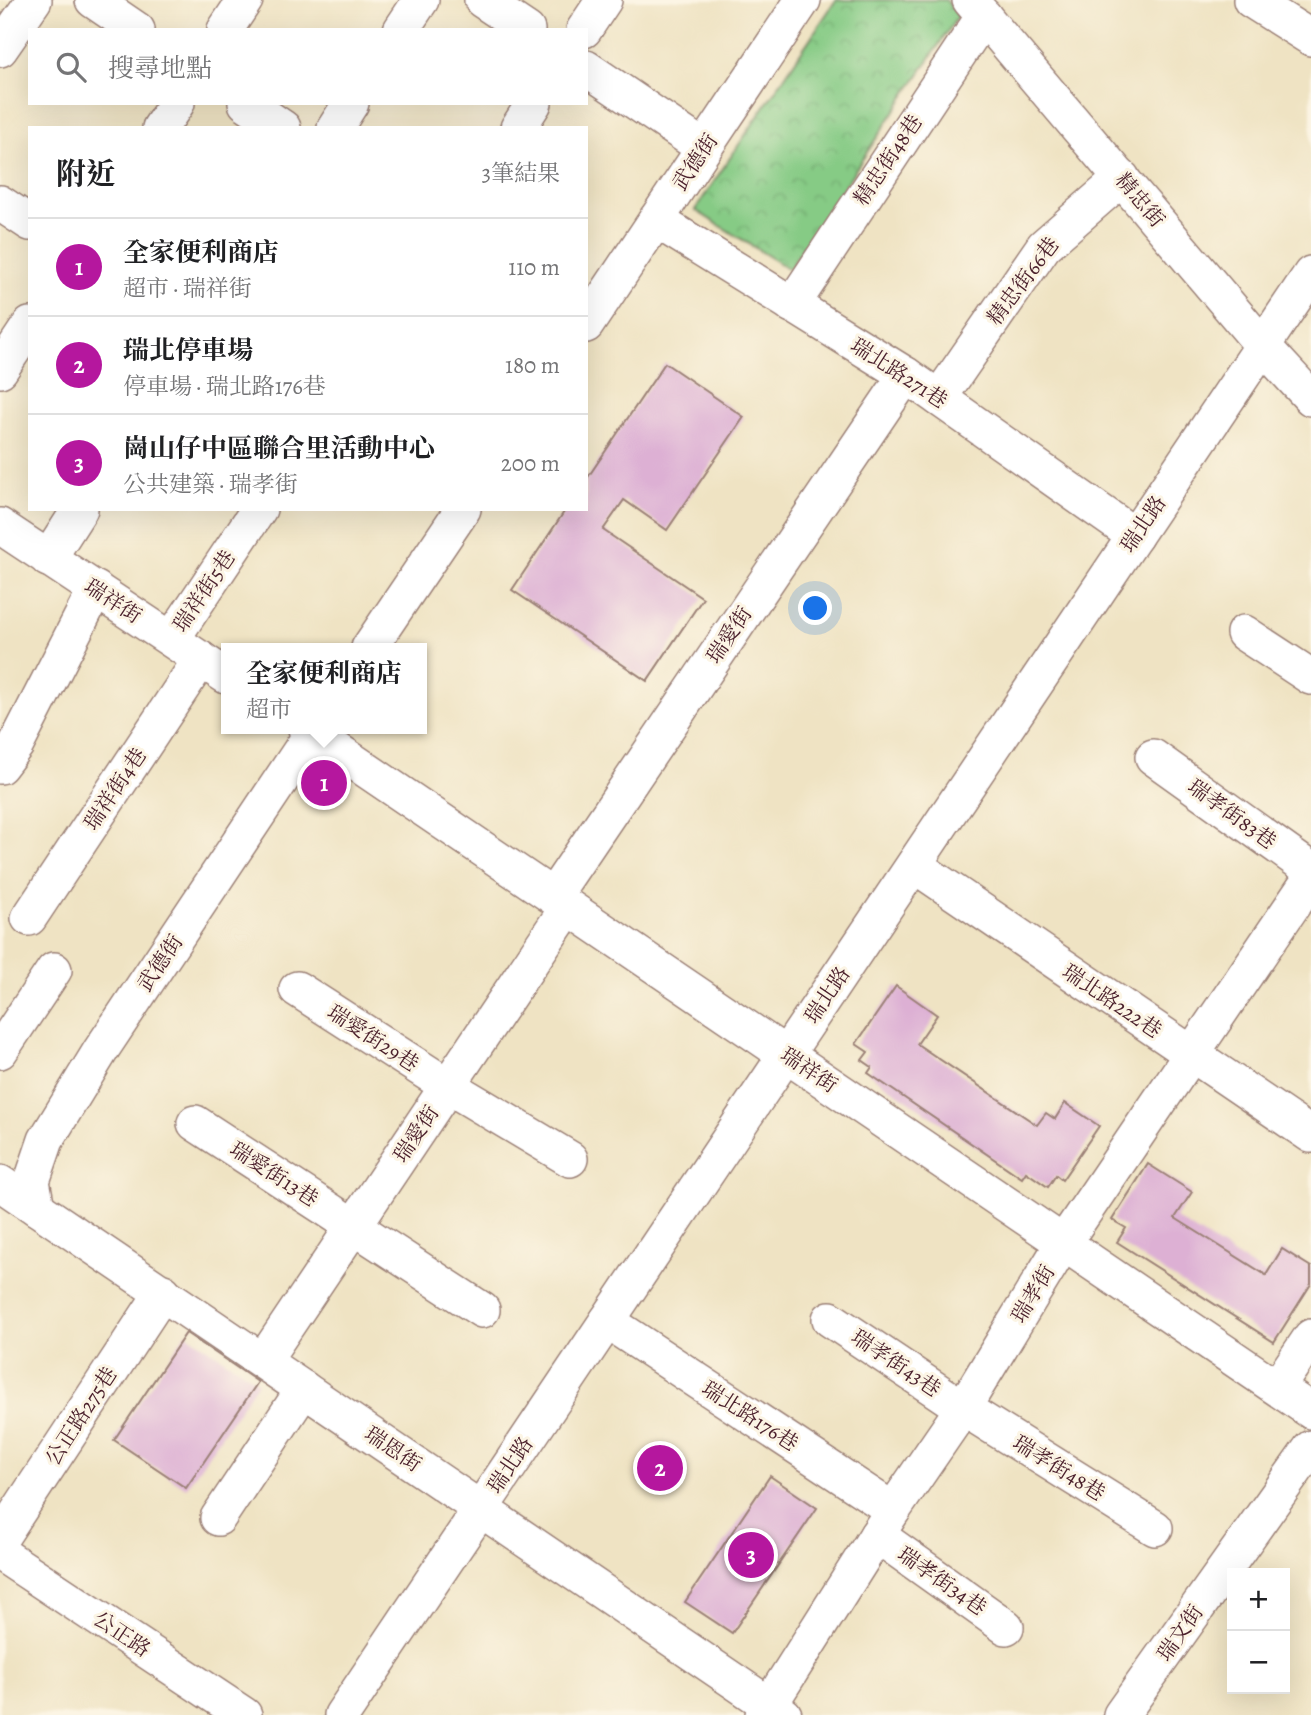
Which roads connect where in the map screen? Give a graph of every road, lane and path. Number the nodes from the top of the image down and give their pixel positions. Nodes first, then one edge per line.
1 (34, 0) edge
2 (93, 0) edge
3 (245, 0) edge
4 (421, 0) edge
5 (482, 0) edge
6 (604, 0) edge
7 (803, 0) edge
8 (1251, 0) edge
9 (977, 8) edge
10 (134, 28) edge
11 (226, 28) edge
12 (402, 28) edge
13 (524, 28) edge
14 (585, 28) edge
15 (1311, 38) edge
16 (0, 49) edge
17 (588, 69) edge
18 (176, 105) edge
19 (249, 105) edge
20 (350, 105) edge
21 (533, 105) edge
22 (161, 126) edge
23 (280, 126) edge
24 (336, 126) edge
25 (518, 126) edge
26 (705, 148) junction
27 (1122, 178) junction
28 (0, 204) edge
29 (656, 220) junction
30 (28, 222) edge
31 (1307, 290) edge
32 (792, 305) junction
33 (588, 322) edge
34 (28, 328) edge
35 (1263, 346) junction
36 (0, 370) edge
37 (906, 375) junction
38 (939, 398) junction
39 (1311, 398) edge
40 (79, 511) edge
41 (258, 511) edge
42 (461, 511) edge
43 (0, 526) edge
44 (1135, 536) junction
45 (48, 558) junction
46 (96, 589) junction
47 (1244, 633) dead end
48 (172, 639) junction
49 (372, 643) edge
50 (214, 667) edge
51 (1311, 677) edge
52 (308, 734) edge
53 (317, 734) edge
54 (1153, 757) dead end
55 (0, 766) edge
56 (914, 865) junction
57 (1311, 870) edge
58 (1311, 878) edge
59 (560, 901) junction
60 (29, 918) dead end
61 (54, 970) dead end
62 (298, 989) dead end
63 (0, 1051) edge
64 (787, 1055) junction
65 (1191, 1055) junction
66 (448, 1086) junction
67 (195, 1123) dead end
68 (1311, 1135) edge
69 (570, 1159) dead end
70 (0, 1183) edge
71 (37, 1208) junction
72 (354, 1226) junction
73 (1064, 1242) junction
74 (163, 1292) junction
75 (482, 1310) dead end
76 (830, 1319) dead end
77 (607, 1321) junction
78 (1311, 1337) edge
79 (263, 1361) junction
80 (1278, 1387) junction
81 (304, 1389) junction
82 (963, 1408) junction
83 (1311, 1410) edge
84 (1311, 1448) edge
85 (481, 1509) junction
86 (218, 1518) dead end
87 (885, 1523) junction
88 (1155, 1528) dead end
89 (0, 1539) edge
90 (0, 1553) edge
91 (1006, 1627) dead end
92 (772, 1712) edge
93 (244, 1715) edge
94 (342, 1715) edge
95 (1121, 1715) edge

1 - 16 street
2 - 10 street
3 - 11 street
4 - 12 street
5 - 13 street
6 - 14 street
7 - 26 street, 武德街
8 - 15 street
9 - 27 street, 精忠街
9 - 32 street, 精忠街48巷
17 - 26 street
18 - 22 street
19 - 23 street
20 - 24 street
21 - 25 street
26 - 29 street, 武德街
27 - 35 street, 精忠街
27 - 38 street, 精忠街66巷
28 - 30 street
29 - 32 street, 瑞北路271巷
29 - 33 street, 武德街
31 - 35 street, 瑞北路
32 - 37 street, 瑞北路271巷
34 - 36 street
35 - 39 street, 精忠街
35 - 44 street, 瑞北路
37 - 38 street, 瑞北路271巷
37 - 59 street, 瑞愛街
38 - 44 street, 瑞北路271巷
40 - 45 street
41 - 48 street, 瑞祥街5巷
42 - 49 street
43 - 45 street, 瑞祥街
44 - 56 street, 瑞北路
45 - 46 street, 瑞祥街
46 - 48 street, 瑞祥街
46 - 55 street
47 - 51 street
48 - 50 street, 瑞祥街
50 - 60 street, 瑞祥街4巷
52 - 71 street, 武德街
53 - 59 street, 瑞祥街
54 - 57 street, 瑞孝街83巷
56 - 64 street, 瑞北路
56 - 65 street, 瑞北路222巷
58 - 65 street, 瑞孝街
59 - 64 street, 瑞祥街
59 - 66 street, 瑞愛街
61 - 63 street
62 - 66 street, 瑞愛街29巷
64 - 73 street, 瑞祥街
64 - 77 street, 瑞北路
65 - 68 street, 瑞北路222巷
65 - 73 street, 瑞孝街
66 - 69 street, 瑞愛街29巷
66 - 72 street, 瑞愛街
67 - 72 street, 瑞愛街13巷
70 - 71 street, 瑞恩街
71 - 74 street, 瑞恩街
72 - 75 street, 瑞愛街13巷
72 - 79 street, 瑞愛街
73 - 80 street, 瑞祥街
73 - 82 street, 瑞孝街
74 - 79 street, 瑞恩街
74 - 89 street, 公正路275巷
76 - 82 street, 瑞孝街43巷
77 - 85 street, 瑞北路
77 - 87 street, 瑞北路176巷
78 - 80 street
79 - 81 street, 瑞恩街
80 - 83 street, 瑞祥街
81 - 85 street, 瑞恩街
81 - 86 street
82 - 87 street, 瑞孝街
82 - 88 street, 瑞孝街48巷
84 - 95 street, 瑞文街
85 - 92 street, 瑞恩街
85 - 94 street, 瑞北路
87 - 91 street, 瑞孝街34巷
87 - 92 street, 瑞孝街
90 - 93 street, 公正路

